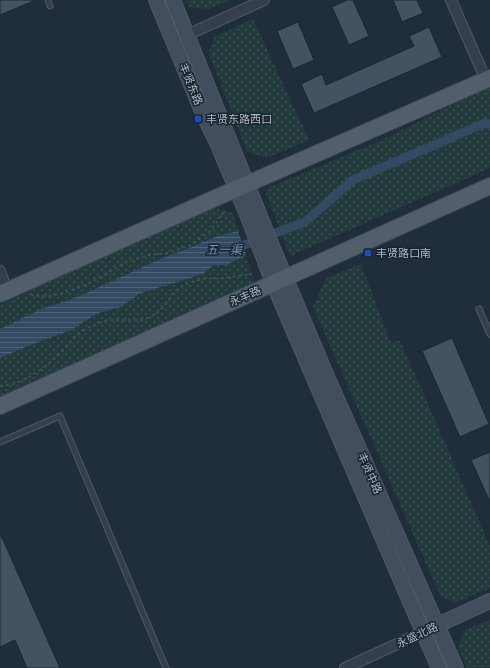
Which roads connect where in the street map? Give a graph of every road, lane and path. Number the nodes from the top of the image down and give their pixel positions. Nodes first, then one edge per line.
1 (48, 0) edge
2 (156, 0) edge
3 (173, 0) edge
4 (264, 0) edge
5 (451, 0) edge
6 (50, 6) dead end
7 (187, 35) junction
8 (488, 79) edge
9 (490, 186) edge
10 (241, 187) junction
11 (225, 211) dead end
12 (0, 271) edge
13 (252, 274) dead end
14 (279, 281) junction
15 (28, 292) dead end
16 (4, 293) edge
17 (479, 309) dead end
18 (490, 334) edge
19 (0, 386) edge
20 (0, 406) edge
21 (0, 442) edge
22 (490, 601) edge
23 (437, 626) junction
24 (423, 632) junction
25 (166, 668) edge
26 (345, 668) edge
27 (439, 668) edge
28 (456, 668) edge

1 - 6 lane
2 - 10 street, 丰贤东路
3 - 7 street, 丰贤东路
4 - 7 street
5 - 8 street
7 - 10 street, 丰贤东路
8 - 10 main road
9 - 14 main road, 永丰路
10 - 14 street
10 - 16 main road
11 - 15 path
12 - 16 street
13 - 19 path
14 - 20 main road, 永丰路
14 - 23 street, 丰贤中路
14 - 24 street, 丰贤中路
17 - 18 lane
21 - 25 lane
22 - 23 street, 永盛北路
23 - 24 street, 永盛北路
23 - 28 street, 丰贤中路
24 - 26 street, 永盛北路
24 - 27 street, 丰贤中路

